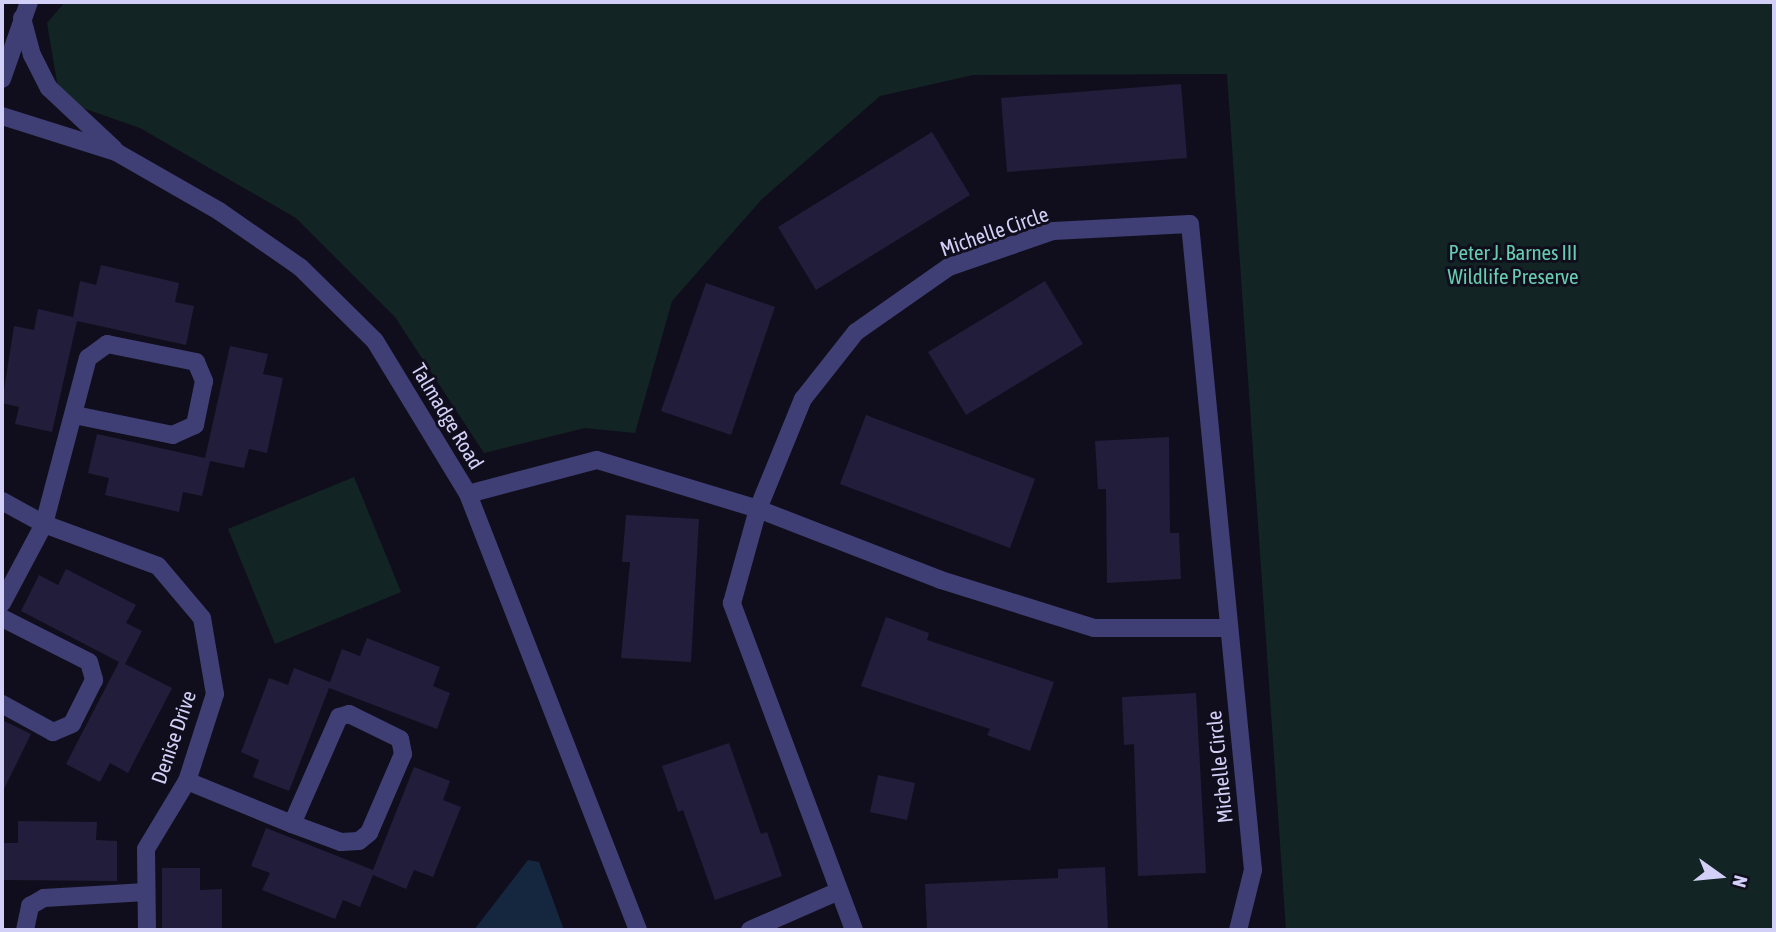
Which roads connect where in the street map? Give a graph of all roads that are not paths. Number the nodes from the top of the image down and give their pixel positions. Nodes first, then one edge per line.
1 (26, 10) edge
2 (2, 79) edge
3 (2, 116) edge
4 (116, 152) junction
5 (75, 415) junction
6 (468, 494) junction
7 (2, 502) edge
8 (758, 509) junction
9 (44, 524) junction
10 (2, 603) edge
11 (2, 618) edge
12 (1228, 628) junction
13 (2, 704) edge
14 (187, 780) junction
15 (292, 824) junction
16 (839, 891) junction
17 (146, 892) junction
18 (25, 930) edge
19 (147, 930) edge
20 (638, 930) edge
21 (750, 930) edge
22 (854, 930) edge
23 (1238, 930) edge

1 - 2 street
1 - 4 street
3 - 4 street, Talmadge Road
4 - 6 street, Talmadge Road
5 - 5 street
5 - 9 street
6 - 8 street
6 - 20 street, Talmadge Road
7 - 9 street, Denise Drive
8 - 12 street
8 - 12 street, Michelle Circle
8 - 16 street, Michelle Circle
9 - 10 street
9 - 14 street, Denise Drive
11 - 13 street
12 - 23 street, Michelle Circle
14 - 15 street
14 - 17 street, Denise Drive
15 - 15 street
16 - 21 street
16 - 22 street, Michelle Circle
17 - 18 street
17 - 19 street

